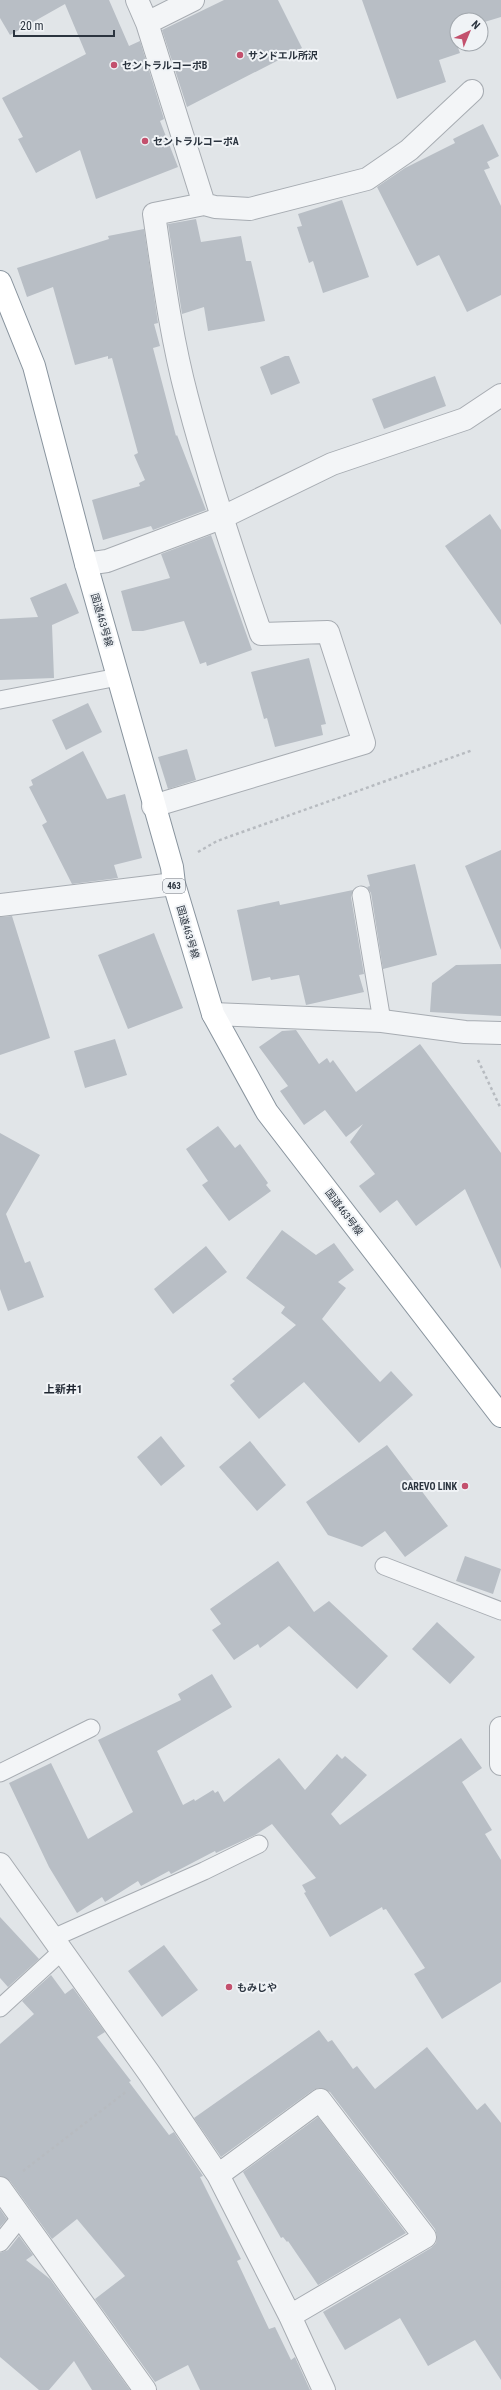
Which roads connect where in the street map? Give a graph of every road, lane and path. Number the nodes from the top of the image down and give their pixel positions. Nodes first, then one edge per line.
1 (137, 0) edge
2 (193, 0) edge
3 (147, 23) junction
4 (472, 91) dead end
5 (204, 204) junction
6 (3, 295) edge
7 (501, 395) edge
8 (221, 518) junction
9 (86, 564) junction
10 (118, 677) junction
11 (0, 700) edge
12 (473, 750) dead end
13 (153, 806) junction
14 (173, 875) junction
15 (360, 895) dead end
16 (0, 905) edge
17 (213, 1014) junction
18 (382, 1021) junction
19 (465, 1032) junction
20 (501, 1033) edge
21 (501, 1109) edge
22 (501, 1416) edge
23 (384, 1566) dead end
24 (501, 1611) edge
25 (91, 1728) dead end
26 (501, 1728) edge
27 (501, 1764) edge
28 (0, 1773) edge
29 (259, 1844) dead end
30 (0, 1864) edge
31 (57, 1944) junction
32 (0, 2008) edge
33 (149, 2073) junction
34 (218, 2175) junction
35 (0, 2189) edge
36 (20, 2218) junction
37 (0, 2243) edge
38 (290, 2316) junction
39 (145, 2390) edge
40 (324, 2390) edge

1 - 3 street
2 - 3 street
3 - 5 street
4 - 5 street
5 - 8 street
6 - 9 highway, 国道463号線 / 463
7 - 8 street
8 - 9 street
8 - 13 street
9 - 10 highway, 国道463号線 / 463
10 - 11 lane
10 - 13 highway, 国道463号線 / 463
12 - 14 path
13 - 14 highway, 国道463号線 / 463
14 - 16 street
14 - 17 highway, 国道463号線 / 463
15 - 18 lane
17 - 18 street
17 - 22 highway, 国道463号線 / 463
18 - 19 street
19 - 20 street
19 - 21 path
23 - 24 lane
25 - 28 lane
26 - 27 street
29 - 31 lane
30 - 31 street
31 - 32 lane
31 - 33 street
33 - 34 street
33 - 35 path
34 - 38 street
34 - 38 street
35 - 36 street
36 - 37 lane
36 - 39 street
38 - 40 street

